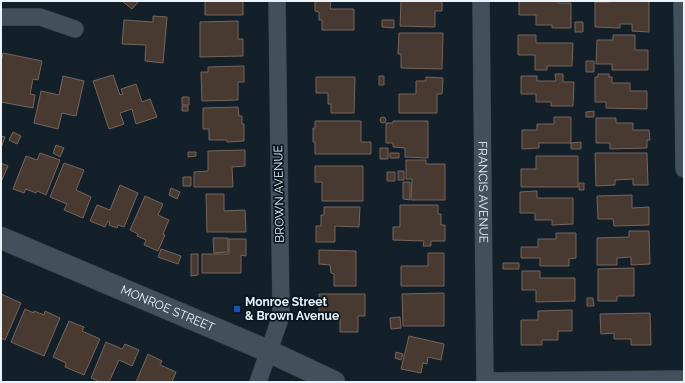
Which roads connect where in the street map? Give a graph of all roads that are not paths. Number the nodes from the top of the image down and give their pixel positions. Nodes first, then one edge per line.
1 (277, 1) edge
2 (481, 1) edge
3 (682, 1) edge
4 (1, 17) edge
5 (75, 30) dead end
6 (684, 169) edge
7 (1, 238) edge
8 (268, 351) junction
9 (684, 379) edge
10 (485, 381) edge
11 (258, 382) edge
12 (334, 382) edge

1 - 8 street, BROWN AVENUE
2 - 10 street, FRANCIS AVENUE
3 - 6 street
4 - 5 street
7 - 8 main road, MONROE STREET
8 - 11 street, BROWN AVENUE
8 - 12 main road, MONROE STREET
9 - 10 street

